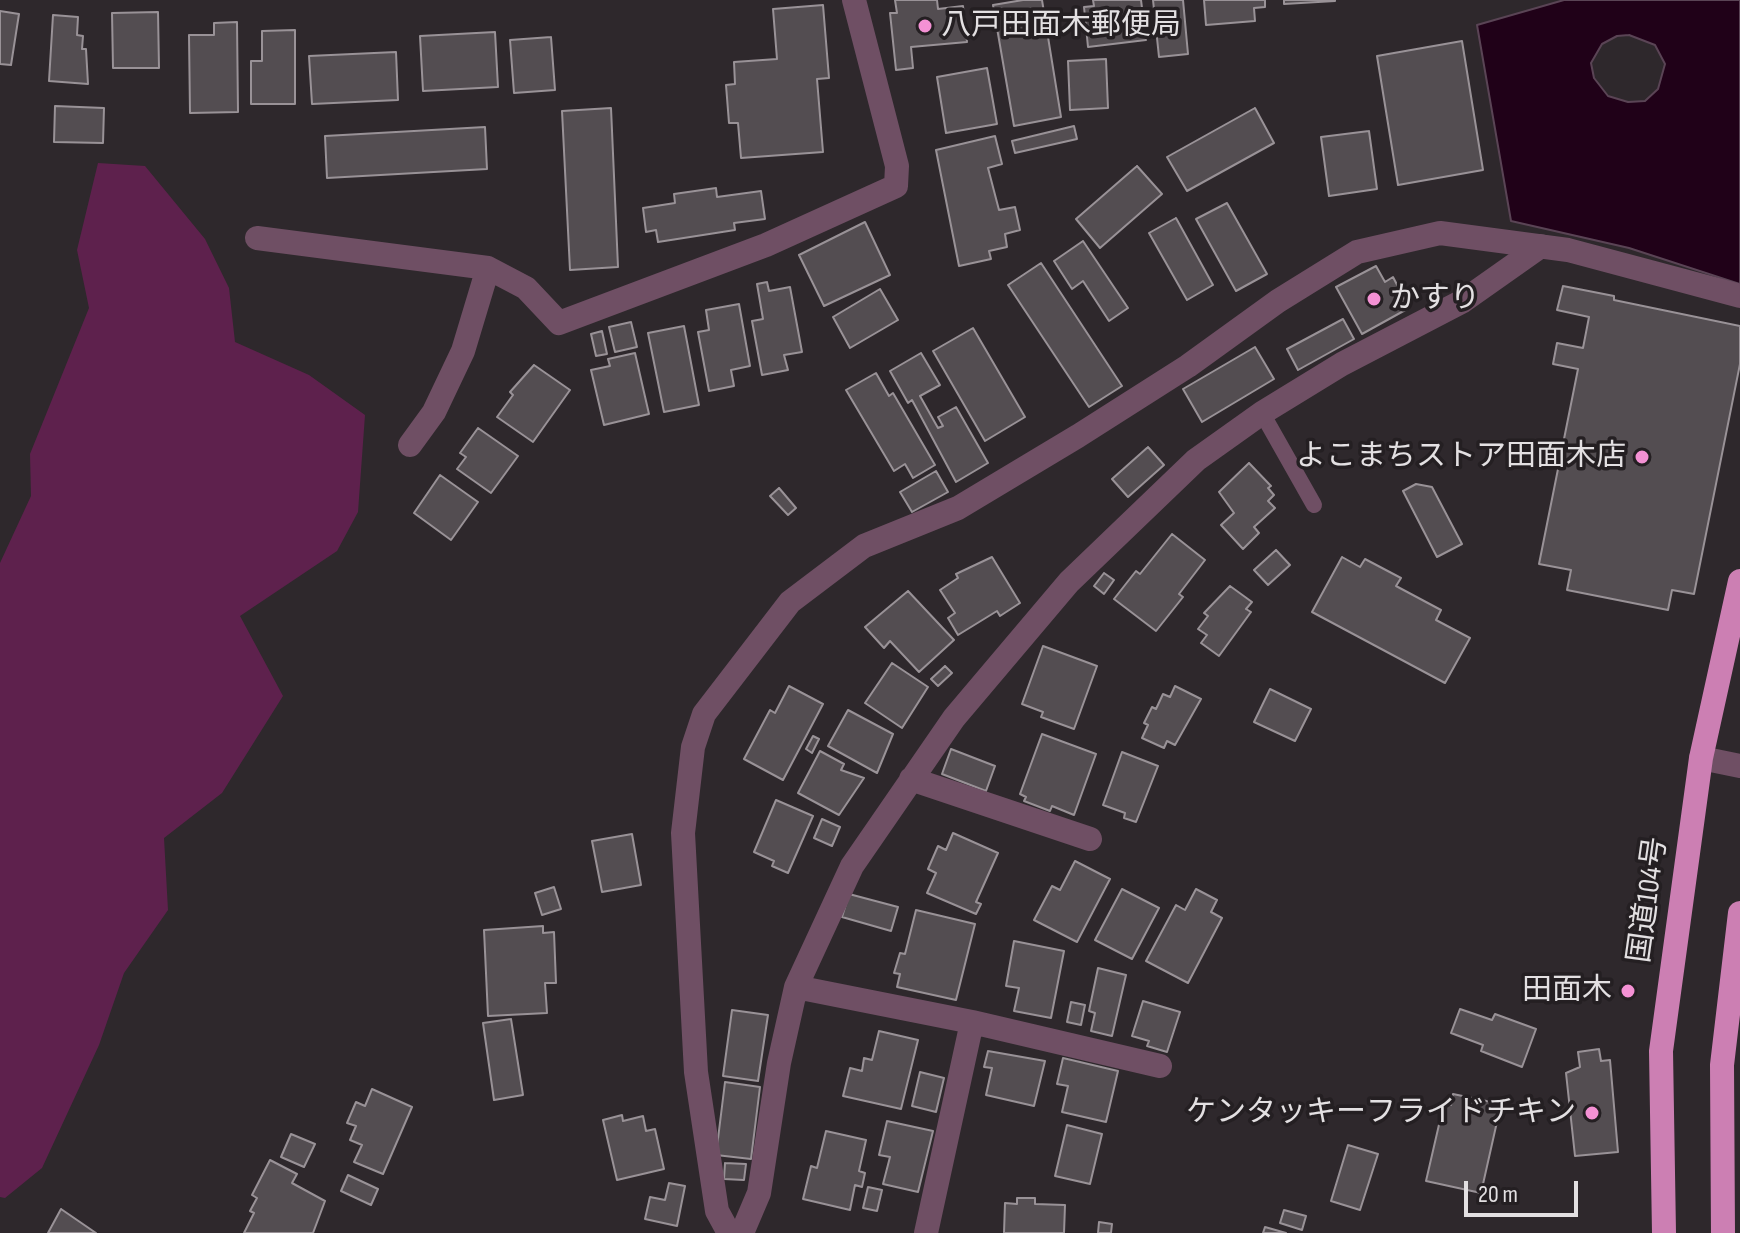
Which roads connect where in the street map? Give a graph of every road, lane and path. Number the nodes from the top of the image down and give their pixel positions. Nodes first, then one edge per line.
1 (854, 0) edge
2 (257, 238) dead end
3 (1541, 246) junction
4 (488, 268) junction
5 (1740, 296) edge
6 (1262, 413) junction
7 (410, 445) dead end
8 (1314, 505) dead end
9 (1740, 581) edge
10 (1701, 758) junction
11 (1740, 766) edge
12 (911, 779) junction
13 (1090, 839) dead end
14 (1740, 913) edge
15 (796, 987) junction
16 (972, 1022) junction
17 (1160, 1066) dead end
18 (729, 1233) edge
19 (742, 1233) edge
20 (926, 1233) edge
21 (1664, 1233) edge
22 (1723, 1233) edge

1 - 4 street
2 - 4 street
3 - 5 street
3 - 6 street
3 - 18 street
4 - 7 street
6 - 8 lane
6 - 12 street
9 - 10 highway, 国道104号
10 - 11 street
10 - 21 highway, 国道104号
12 - 13 street
12 - 15 street
14 - 22 highway
15 - 16 street
15 - 19 street
16 - 17 street
16 - 20 street

